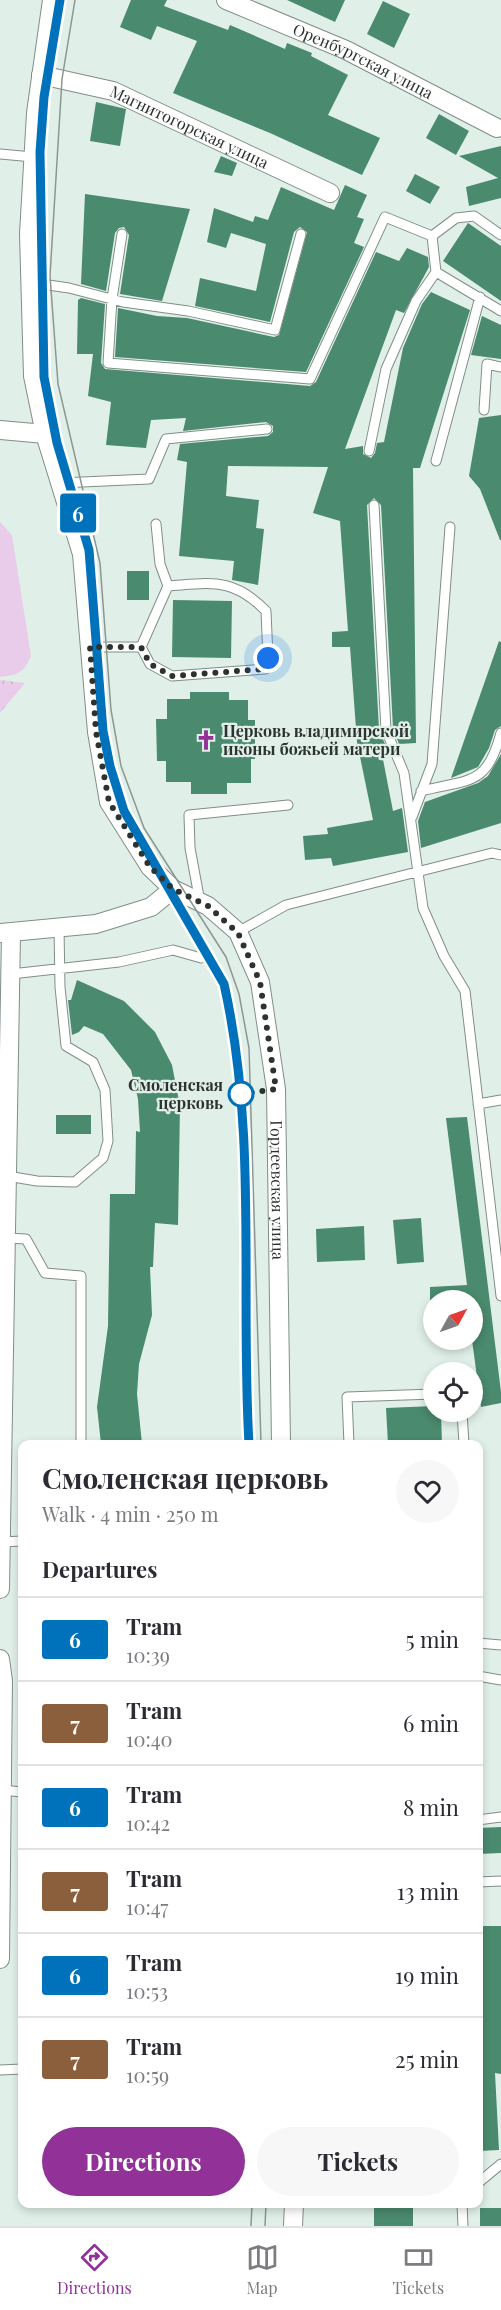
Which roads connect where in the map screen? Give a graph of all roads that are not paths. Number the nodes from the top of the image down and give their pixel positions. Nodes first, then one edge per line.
1 (52, 0) edge
2 (226, 0) edge
3 (41, 75) junction
4 (497, 128) dead end
5 (0, 154) edge
6 (33, 157) junction
7 (330, 193) dead end
8 (122, 234) dead end
9 (302, 234) dead end
10 (501, 235) edge
11 (432, 236) junction
12 (436, 272) junction
13 (28, 282) junction
14 (480, 297) junction
15 (112, 299) junction
16 (501, 311) edge
17 (501, 367) edge
18 (484, 410) dead end
19 (267, 429) dead end
20 (0, 430) edge
21 (45, 434) junction
22 (369, 451) dead end
23 (436, 461) dead end
24 (60, 483) junction
25 (374, 505) dead end
26 (156, 524) dead end
27 (450, 527) dead end
28 (168, 586) junction
29 (90, 647) junction
30 (141, 647) junction
31 (501, 733) edge
32 (421, 791) junction
33 (288, 804) dead end
34 (411, 819) junction
35 (501, 855) edge
36 (419, 872) junction
37 (173, 889) junction
38 (200, 902) junction
39 (59, 928) junction
40 (6, 933) edge
41 (238, 933) junction
42 (201, 958) dead end
43 (60, 968) junction
44 (10, 974) junction
45 (4, 1085) edge
46 (501, 1100) edge
47 (478, 1104) junction
48 (7, 1176) junction
49 (6, 1238) junction
50 (501, 1296) edge
51 (423, 1394) edge
52 (463, 1422) edge
53 (81, 1440) edge
54 (280, 1440) edge
55 (349, 1440) edge
56 (464, 1440) edge
57 (18, 1541) edge
58 (1, 1542) edge
59 (0, 1589) edge
60 (483, 1643) edge
61 (501, 1645) edge
62 (0, 1659) edge
63 (483, 1677) edge
64 (501, 1680) edge
65 (2, 1790) junction
66 (18, 1792) edge
67 (501, 1817) edge
68 (483, 1819) edge
69 (501, 1881) edge
70 (483, 1882) edge
71 (0, 1959) edge
72 (18, 2068) edge
73 (0, 2070) edge
74 (501, 2164) edge
75 (483, 2179) edge
76 (294, 2208) edge
77 (462, 2208) edge
78 (293, 2226) edge
79 (463, 2226) edge

1 - 3 street, Гордеевская улица
2 - 4 street, Оренбургская улица
3 - 6 street, Гордеевская улица
3 - 7 street, Магнитогорская улица
5 - 6 lane
6 - 13 street, Гордеевская улица
8 - 15 lane
9 - 15 lane
10 - 11 lane
11 - 12 lane
11 - 15 lane
12 - 14 lane
12 - 22 lane
13 - 15 lane
13 - 21 street, Гордеевская улица
14 - 16 lane
14 - 23 lane
17 - 18 lane
19 - 24 lane
20 - 21 street
21 - 24 street, Гордеевская улица
24 - 29 street, Гордеевская улица
25 - 34 lane
26 - 28 lane
27 - 32 lane
28 - 30 lane
28 - 30 lane
29 - 30 lane
29 - 37 street, Гордеевская улица
31 - 32 lane
32 - 34 lane
33 - 38 lane
34 - 36 lane
35 - 36 lane
36 - 41 lane
36 - 47 lane
37 - 38 street, Гордеевская улица
37 - 39 street
38 - 41 street, Гордеевская улица
39 - 40 street
39 - 43 lane
40 - 44 street
41 - 54 street, Гордеевская улица
42 - 43 lane
43 - 44 lane
43 - 48 lane
44 - 45 street
45 - 48 street
46 - 47 lane
47 - 50 lane
48 - 49 street
49 - 53 lane
49 - 58 street
51 - 55 lane
52 - 56 lane
57 - 58 lane
58 - 59 street
60 - 61 lane
62 - 65 street
63 - 64 lane
65 - 66 lane
65 - 71 street
67 - 68 lane
69 - 70 lane
72 - 73 lane
74 - 75 lane
76 - 78 street
77 - 79 lane

